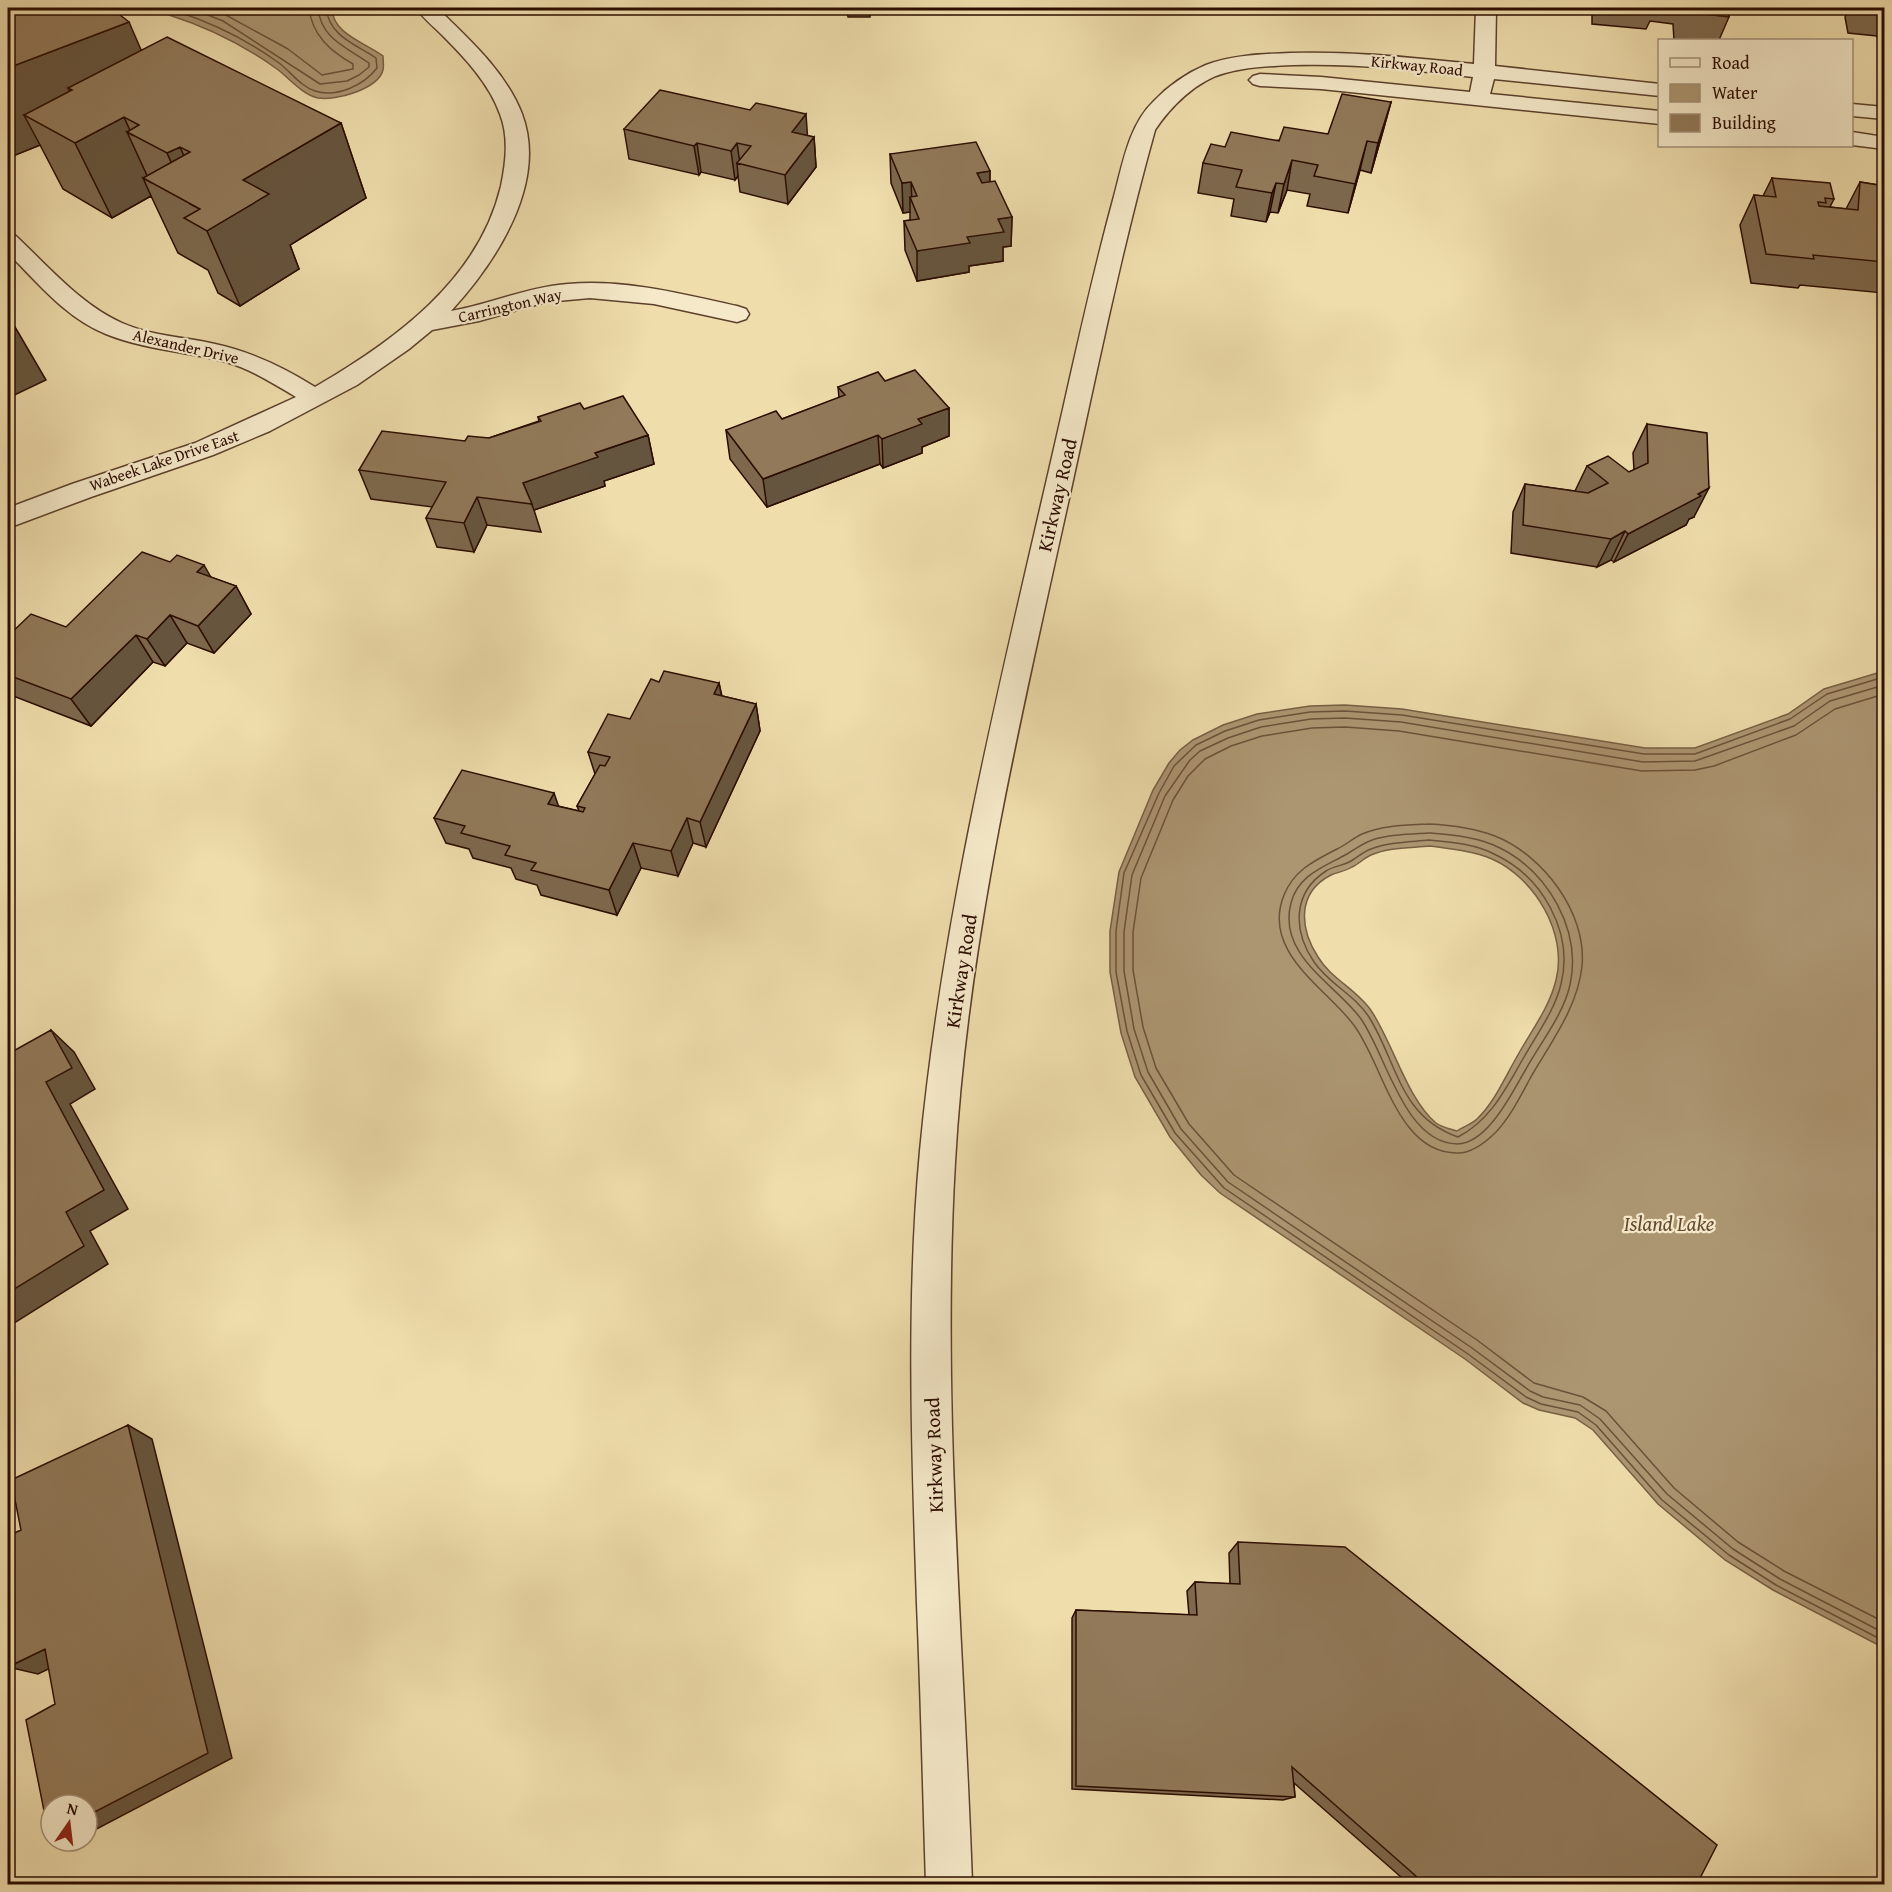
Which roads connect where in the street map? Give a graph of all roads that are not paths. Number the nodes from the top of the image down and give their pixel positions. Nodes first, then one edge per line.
1 (426, 8) edge
2 (1486, 8) edge
3 (1484, 72) junction
4 (1181, 90) junction
5 (1658, 90) edge
6 (1480, 98) junction
7 (1853, 110) edge
8 (1884, 113) edge
9 (1658, 118) edge
10 (1853, 139) edge
11 (1884, 143) edge
12 (8, 241) edge
13 (737, 314) dead end
14 (425, 324) junction
15 (315, 398) junction
16 (8, 519) edge
17 (949, 1884) edge

1 - 14 street, Wabeek Lake Drive East
2 - 3 street
3 - 4 street, Kirkway Road
3 - 5 street, Kirkway Road
3 - 6 street
4 - 6 street, Kirkway Road
4 - 17 street, Kirkway Road
6 - 9 street, Kirkway Road
7 - 8 street
10 - 11 street
12 - 15 street, Alexander Drive
13 - 14 street, Carrington Way
14 - 15 street, Wabeek Lake Drive East
15 - 16 street, Wabeek Lake Drive East

